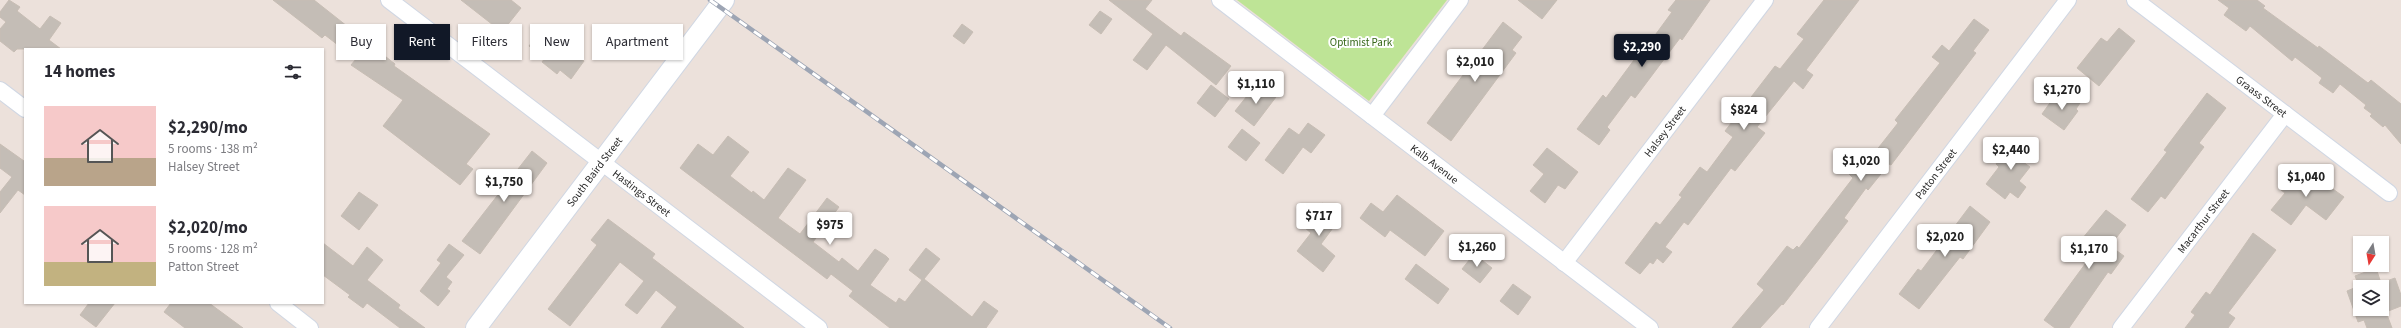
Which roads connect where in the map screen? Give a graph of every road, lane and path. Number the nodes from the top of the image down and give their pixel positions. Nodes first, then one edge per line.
1 (389, 0) edge
2 (1220, 0) edge
3 (1460, 0) edge
4 (1765, 0) edge
5 (2068, 0) edge
6 (2135, 0) edge
7 (718, 8) edge
8 (0, 90) edge
9 (24, 108) edge
10 (2285, 114) junction
11 (1372, 116) junction
12 (602, 162) junction
13 (2389, 193) dead end
14 (1564, 263) junction
15 (279, 304) edge
16 (310, 328) edge
17 (476, 328) edge
18 (819, 328) edge
19 (1650, 328) edge
20 (1818, 328) edge
21 (2122, 328) edge

1 - 12 street, Hastings Street
2 - 11 street, Kalb Avenue
3 - 11 street
4 - 14 street, Halsey Street
5 - 20 street, Patton Street
6 - 10 street, Graass Street
7 - 12 street, South Baird Street
8 - 9 street
10 - 13 street, Graass Street
10 - 21 street, Macarthur Street
11 - 14 street, Kalb Avenue
12 - 17 street, South Baird Street
12 - 18 street, Hastings Street
14 - 19 street, Kalb Avenue
15 - 16 street

